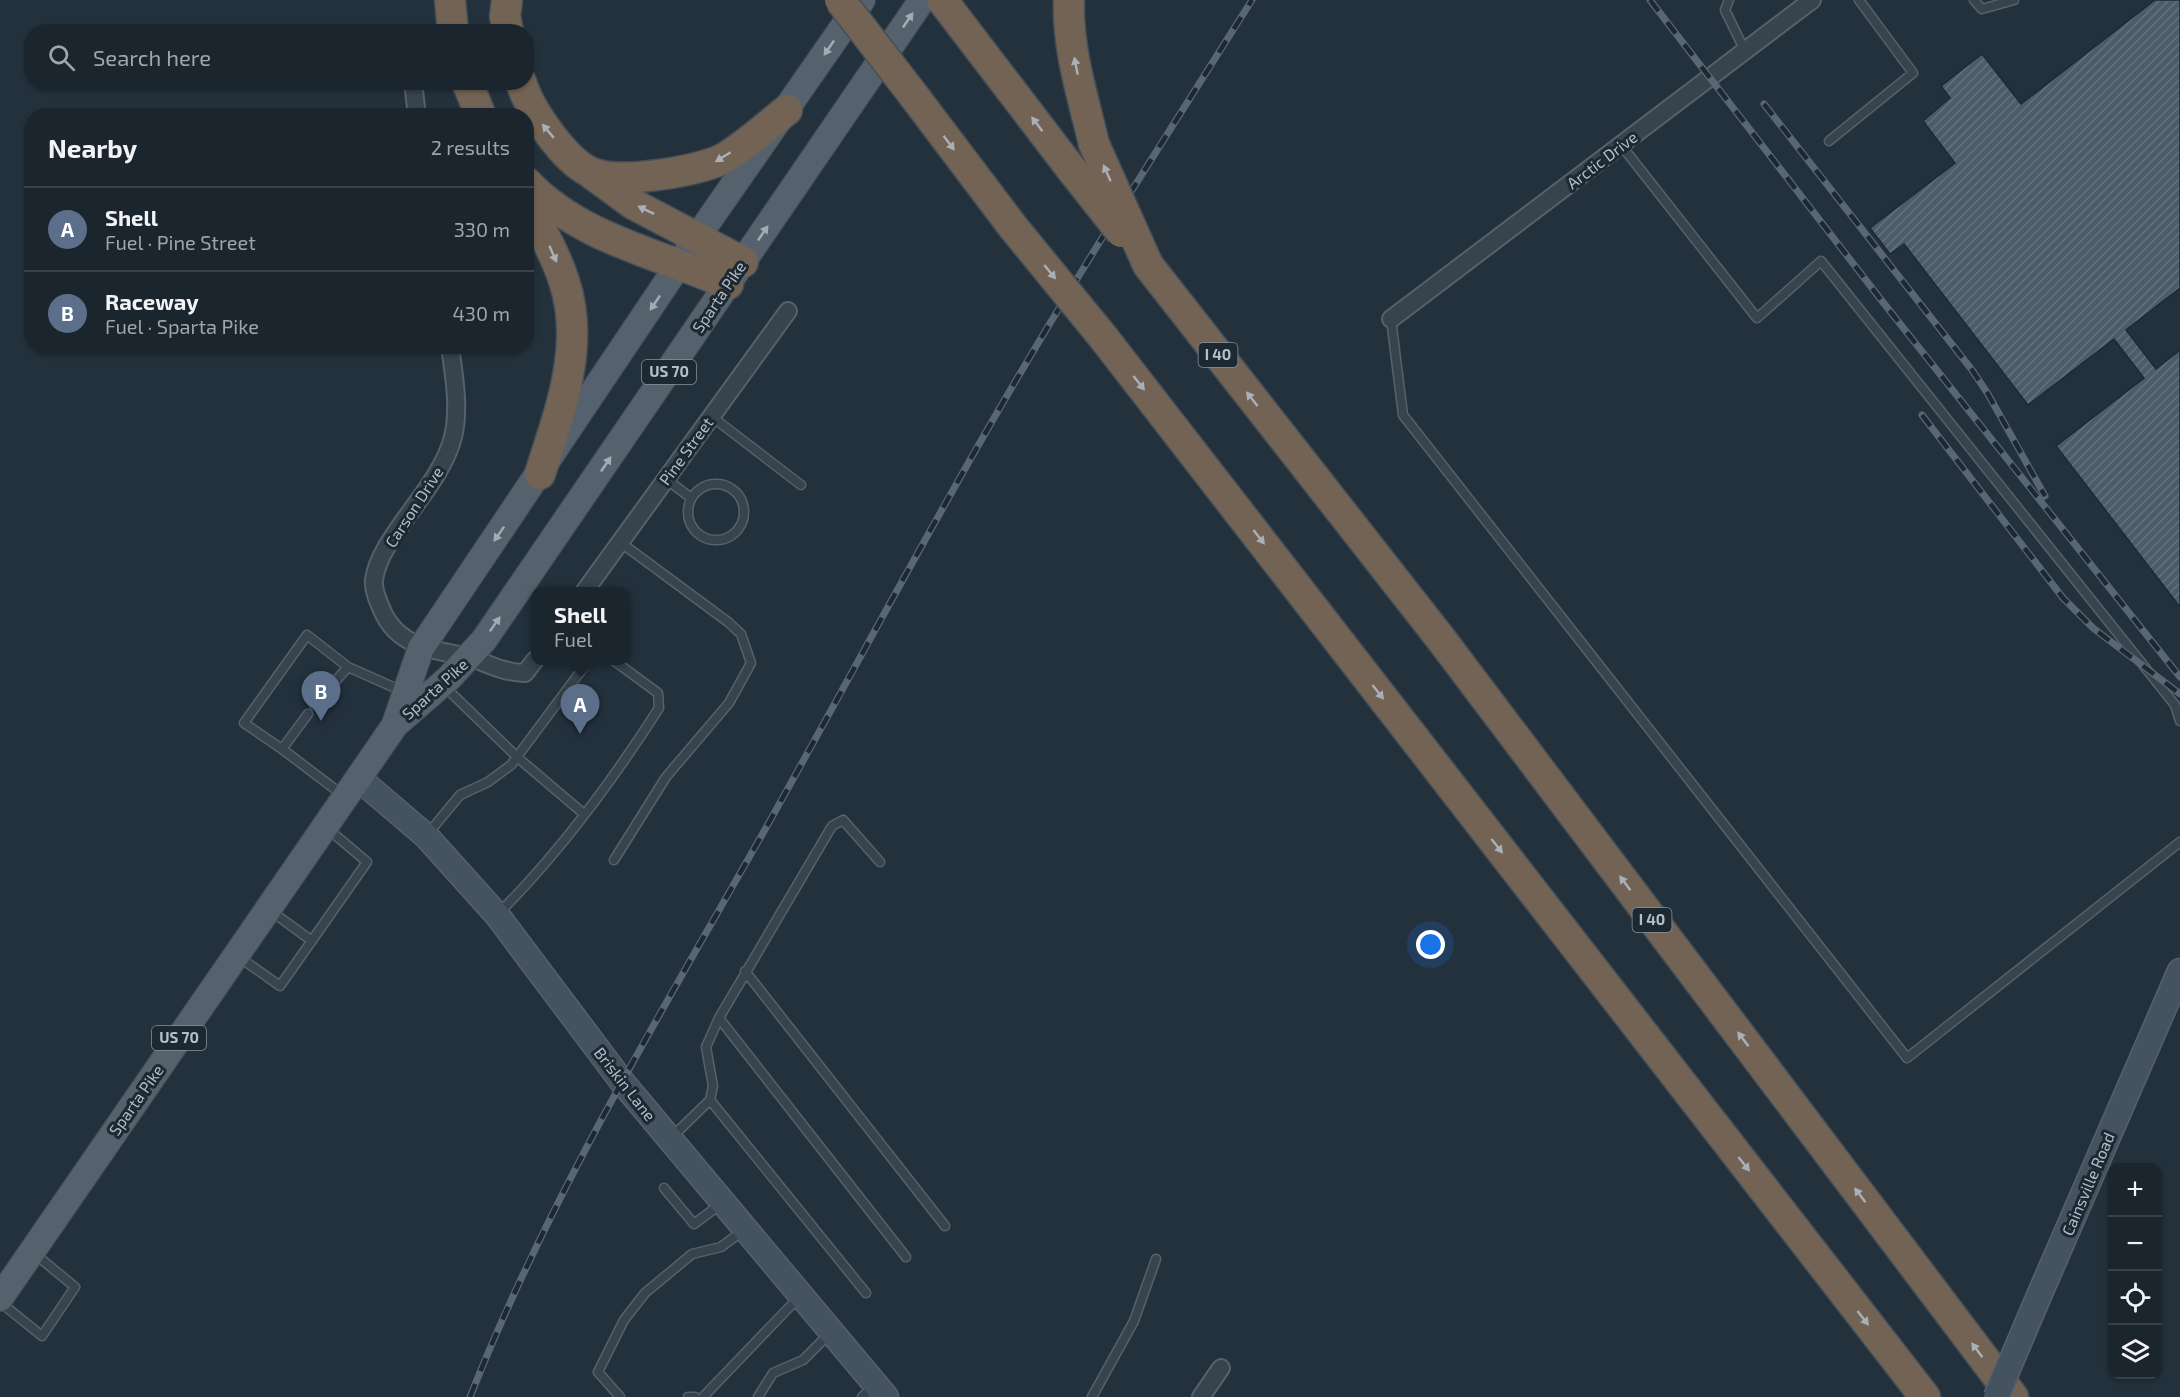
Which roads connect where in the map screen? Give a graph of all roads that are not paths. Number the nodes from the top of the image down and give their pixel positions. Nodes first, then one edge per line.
1 (450, 0) edge
2 (507, 0) edge
3 (840, 0) edge
4 (862, 0) edge
5 (921, 0) edge
6 (1069, 0) edge
7 (1729, 0) edge
8 (1812, 0) edge
9 (1859, 0) edge
10 (1974, 0) edge
11 (2014, 0) edge
12 (950, 11) edge
13 (452, 24) edge
14 (506, 24) edge
15 (1745, 51) junction
16 (414, 90) edge
17 (470, 90) edge
18 (523, 90) edge
19 (416, 108) edge
20 (478, 108) edge
21 (532, 108) edge
22 (787, 110) junction
23 (534, 111) edge
24 (1829, 141) dead end
25 (1621, 145) junction
26 (590, 172) junction
27 (534, 189) edge
28 (534, 218) edge
29 (698, 236) junction
30 (682, 264) junction
31 (1148, 265) junction
32 (736, 273) junction
33 (788, 311) dead end
34 (1391, 319) joint
35 (451, 354) edge
36 (711, 416) junction
37 (540, 474) junction
38 (666, 478) junction
39 (801, 485) dead end
40 (691, 498) junction
41 (620, 542) junction
42 (587, 587) edge
43 (421, 648) junction
44 (471, 657) junction
45 (531, 665) edge
46 (585, 665) edge
47 (620, 665) edge
48 (348, 667) junction
49 (442, 684) junction
50 (405, 692) junction
51 (314, 705) dead end
52 (308, 714) dead end
53 (2180, 721) edge
54 (395, 725) junction
55 (282, 749) junction
56 (517, 757) junction
57 (351, 787) junction
58 (584, 814) junction
59 (325, 826) junction
60 (426, 836) junction
61 (2180, 843) edge
62 (614, 860) dead end
63 (880, 862) dead end
64 (268, 908) junction
65 (497, 915) junction
66 (312, 941) junction
67 (236, 954) junction
68 (746, 971) junction
69 (2180, 971) edge
70 (719, 1018) junction
71 (710, 1100) junction
72 (669, 1139) junction
73 (664, 1188) dead end
74 (723, 1202) junction
75 (945, 1226) dead end
76 (745, 1229) junction
77 (32, 1252) junction
78 (906, 1257) dead end
79 (1156, 1259) dead end
80 (866, 1293) dead end
81 (800, 1295) junction
82 (0, 1300) edge
83 (831, 1332) junction
84 (1221, 1368) dead end
85 (875, 1393) edge
86 (620, 1397) edge
87 (688, 1397) edge
88 (695, 1397) edge
89 (703, 1397) edge
90 (758, 1397) edge
91 (1092, 1397) edge
92 (1201, 1397) edge
93 (1925, 1397) edge
94 (1996, 1397) edge
95 (2013, 1397) edge

1 - 13 highway
2 - 14 highway
3 -> 93 highway, bridge
4 -> 22 main road, Sparta Pike / US 70
32 -> 5 main road, Sparta Pike / US 70
31 -> 6 highway, bridge
7 - 15 lane
8 - 15 street, Arctic Drive
9 - 24 lane
10 - 11 lane
31 -> 12 highway, I 40, bridge
15 - 25 street, Arctic Drive
16 - 19 street
17 - 20 highway
21 -> 18 highway
22 -> 26 highway
22 - 29 main road, Sparta Pike / US 70
26 -> 23 highway
25 - 34 street, Arctic Drive
25 - 53 lane
29 -> 26 highway
27 - 30 highway
28 -> 37 highway
29 - 30 main road, Sparta Pike / US 70
29 - 32 highway
30 - 32 highway
30 -> 37 main road, Sparta Pike / US 70
95 -> 31 highway, I 40
44 -> 32 main road, Sparta Pike / US 70
33 - 36 street, Pine Street
34 - 61 lane
35 - 43 street, Carson Drive
36 - 38 street, Pine Street
36 - 39 lane
37 -> 43 main road, Sparta Pike / US 70
38 - 40 lane
38 - 41 street, Pine Street
40 - 40 lane
41 - 42 street, Pine Street
41 - 62 lane
43 - 44 street
43 - 50 main road, Sparta Pike / US 70
44 - 45 street
44 - 49 main road, Sparta Pike / US 70
46 - 56 lane
47 - 58 lane
48 - 50 lane
48 - 51 lane
48 - 55 lane
49 - 54 main road, Sparta Pike / US 70
49 - 56 lane
50 - 54 main road, Sparta Pike / US 70
52 - 55 lane
54 - 57 main road, Sparta Pike / US 70
55 - 57 lane
56 - 58 lane
56 - 60 lane
57 - 59 main road, Sparta Pike / US 70
57 - 60 street, Briskin Lane
58 - 65 lane
59 - 64 main road, Sparta Pike / US 70
59 - 66 lane
60 - 65 street, Briskin Lane
63 - 68 lane
64 - 66 lane
64 - 67 main road, Sparta Pike / US 70
65 - 72 street, Briskin Lane
66 - 67 lane
67 - 77 main road, Sparta Pike / US 70
68 - 70 lane
68 - 75 lane
69 - 94 street, Cainsville Road, bridge
70 - 71 lane
70 - 78 lane
71 - 72 lane
71 - 80 lane
72 - 74 street, Briskin Lane
73 - 74 lane
74 - 76 street, Briskin Lane
76 - 81 street, Briskin Lane
76 - 86 lane
77 - 82 main road, Sparta Pike / US 70
77 - 82 lane
79 - 91 lane
81 - 83 street, Briskin Lane
81 - 89 lane
83 - 85 street, Briskin Lane
83 - 90 lane
84 - 92 street
87 - 88 lane

